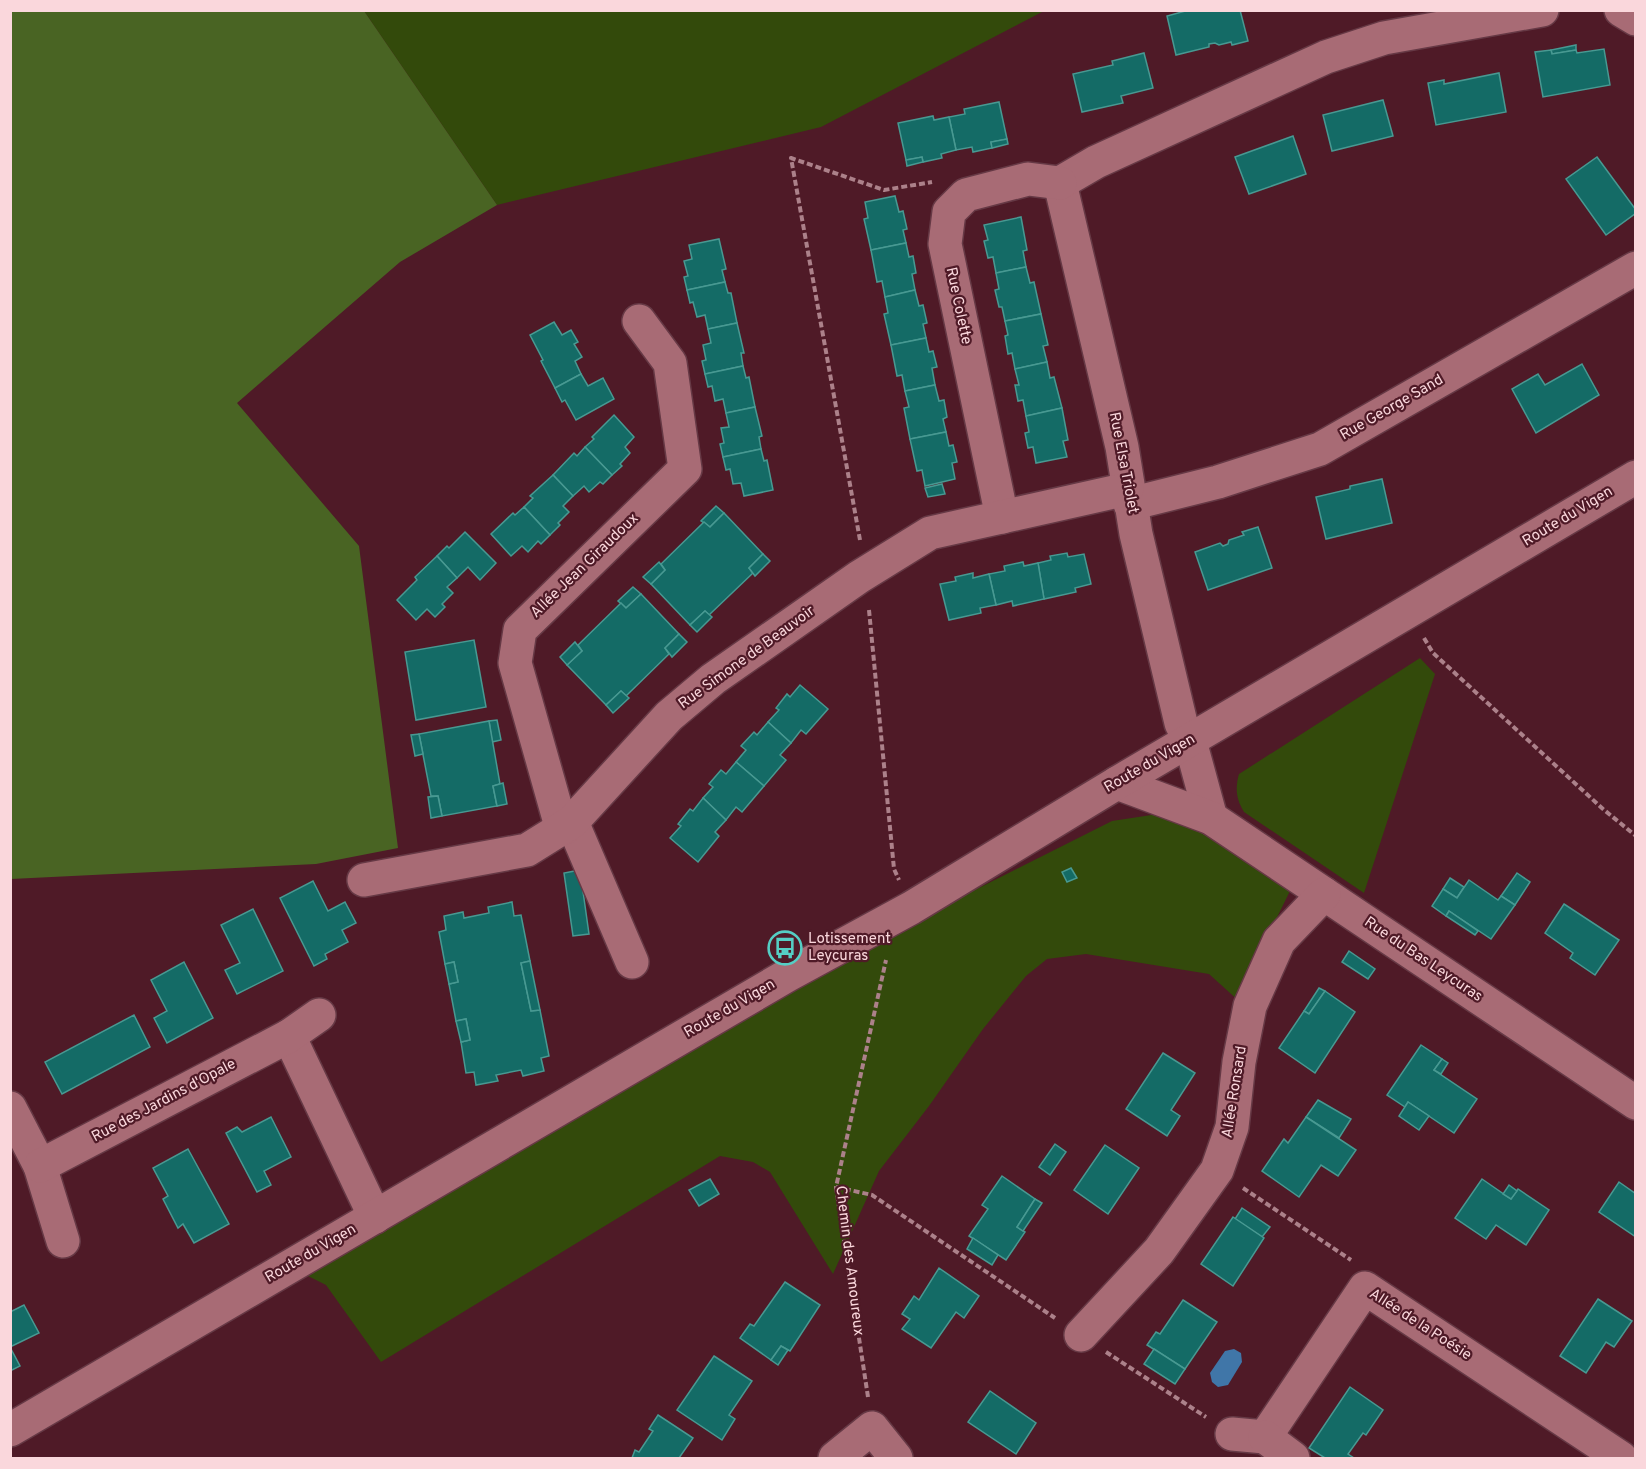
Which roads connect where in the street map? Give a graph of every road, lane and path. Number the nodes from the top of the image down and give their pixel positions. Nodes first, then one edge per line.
1 (1542, 10) edge
2 (1621, 10) edge
3 (1635, 19) edge
4 (1060, 183) junction
5 (955, 206) junction
6 (1635, 268) edge
7 (639, 321) dead end
8 (1635, 477) edge
9 (1129, 496) junction
10 (1002, 517) junction
11 (866, 573) junction
12 (1408, 612) junction
13 (1190, 741) junction
14 (1117, 783) junction
15 (1211, 818) junction
16 (568, 825) junction
17 (1635, 836) edge
18 (364, 880) dead end
19 (1324, 894) junction
20 (903, 912) junction
21 (632, 962) dead end
22 (320, 1015) dead end
23 (289, 1036) junction
24 (1635, 1103) edge
25 (10, 1108) edge
26 (40, 1166) junction
27 (1217, 1170) junction
28 (836, 1187) junction
29 (375, 1216) junction
30 (63, 1241) dead end
31 (1365, 1288) junction
32 (1080, 1335) junction
33 (872, 1428) junction
34 (10, 1430) edge
35 (1232, 1434) joint
36 (1265, 1437) junction
37 (835, 1458) edge
38 (896, 1458) edge
39 (1293, 1458) edge
40 (1621, 1458) edge

1 - 4 street
2 - 3 street
4 - 5 street
4 - 9 street, Rue Elsa Triolet
5 - 10 street, Rue Colette
5 - 11 path
6 - 9 street, Rue George Sand
7 - 16 street, Allée Jean Giraudoux
8 - 12 street, Route du Vigen
9 - 10 street, Rue Simone de Beauvoir
9 - 13 street, Rue Elsa Triolet
10 - 11 street, Rue Simone de Beauvoir
11 - 16 street, Rue Simone de Beauvoir
11 - 20 path
12 - 13 street, Route du Vigen
12 - 17 path
13 - 14 street, Route du Vigen
13 - 15 street
14 - 15 street, Rue du Bas Leycuras
14 - 20 street, Route du Vigen
15 - 19 street, Rue du Bas Leycuras
16 - 18 street, Rue Simone de Beauvoir
16 - 21 street
19 - 24 street, Rue du Bas Leycuras
19 - 27 street, Allée Ronsard
20 - 28 path, Chemin des Amoureux
20 - 29 street, Route du Vigen
22 - 23 street, Rue des Jardins d'Opale
23 - 26 street, Rue des Jardins d'Opale
23 - 29 street
25 - 26 street
26 - 30 street
27 - 31 path
27 - 32 street, Allée Ronsard
28 - 32 path
28 - 33 path, Chemin des Amoureux
29 - 34 street, Route du Vigen
31 - 36 street, Allée de la Poésie
31 - 40 street, Allée de la Poésie
32 - 35 path
33 - 37 street
33 - 38 street
35 - 36 street
36 - 39 street

